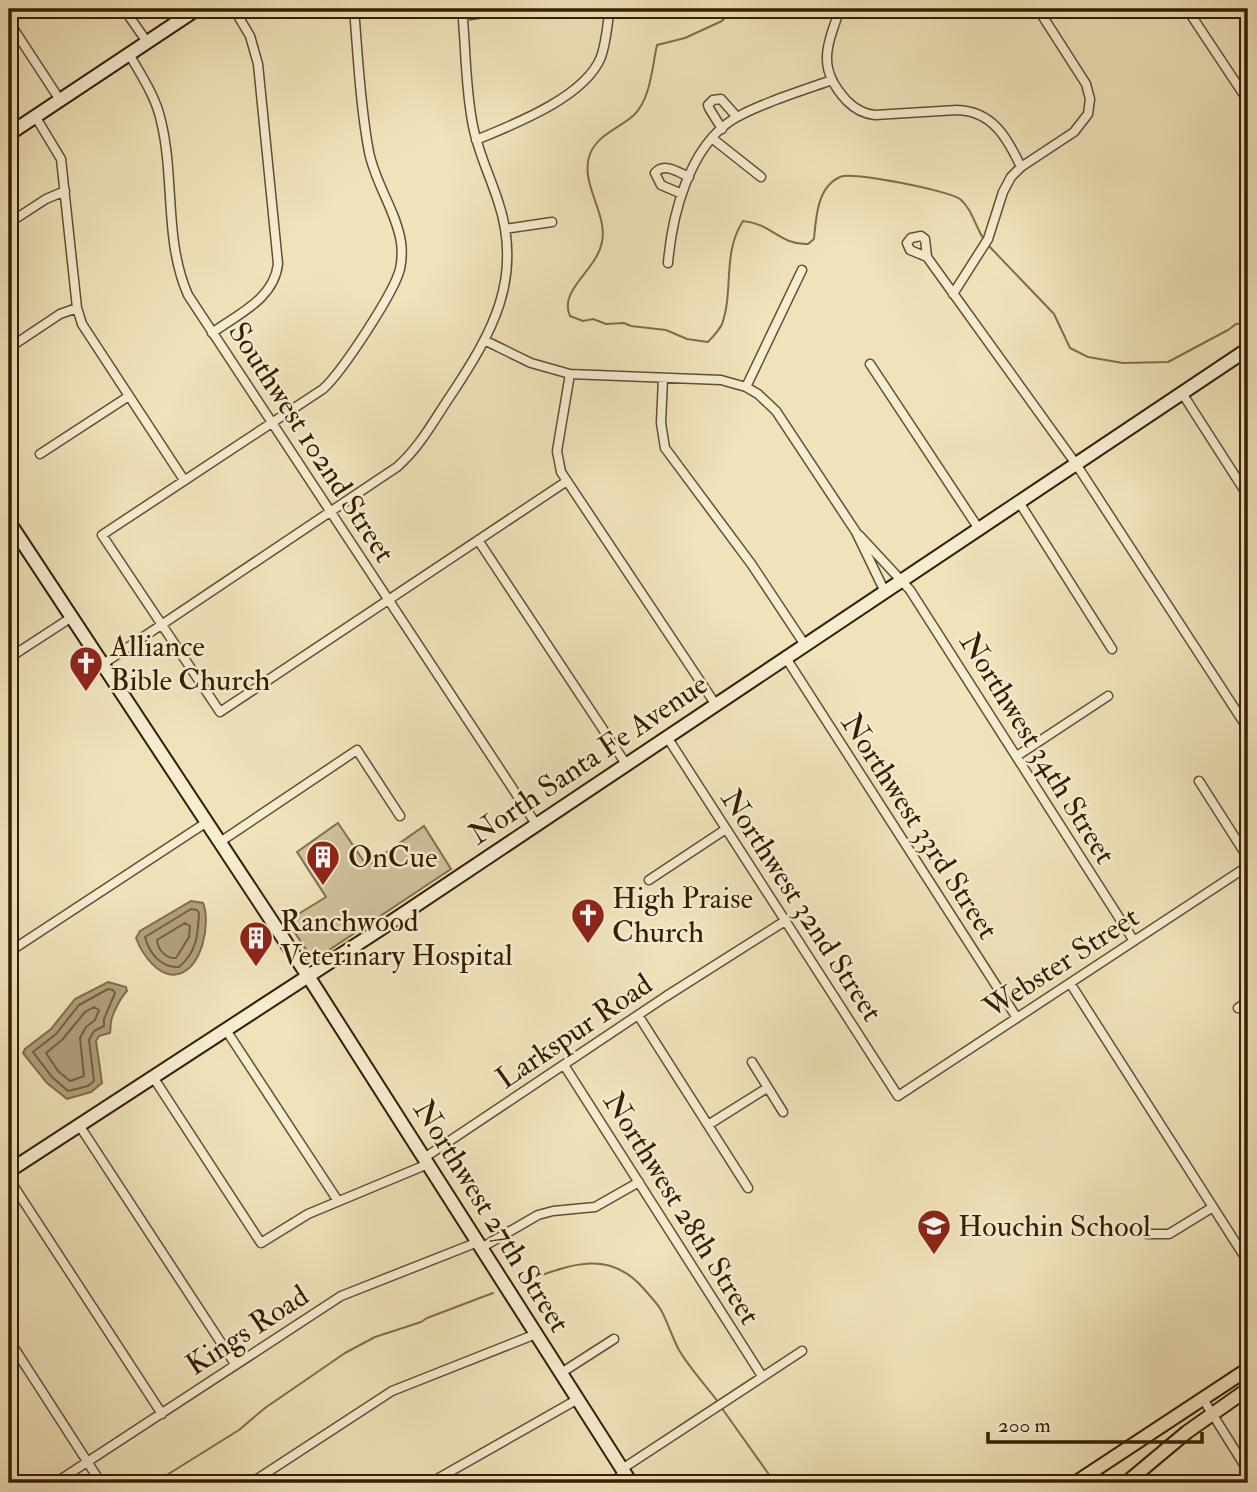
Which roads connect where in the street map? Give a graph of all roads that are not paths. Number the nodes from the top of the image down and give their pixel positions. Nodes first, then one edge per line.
1 (124, 9) edge
2 (197, 9) edge
3 (234, 9) edge
4 (354, 9) edge
5 (840, 9) edge
6 (1038, 9) edge
7 (1187, 9) edge
8 (508, 10) edge
9 (462, 12) edge
10 (609, 14) dead end
11 (9, 22) edge
12 (147, 42) junction
13 (129, 54) junction
14 (832, 80) junction
15 (60, 100) junction
16 (1248, 101) edge
17 (35, 116) junction
18 (737, 117) junction
19 (722, 129) junction
20 (9, 134) edge
21 (713, 139) junction
22 (476, 140) junction
23 (1021, 167) junction
24 (689, 177) junction
25 (761, 177) dead end
26 (65, 191) junction
27 (682, 194) junction
28 (552, 222) dead end
29 (9, 223) edge
30 (505, 229) junction
31 (927, 257) dead end
32 (668, 263) dead end
33 (802, 270) dead end
34 (953, 293) junction
35 (77, 308) junction
36 (212, 333) junction
37 (486, 341) junction
38 (9, 348) edge
39 (1248, 349) edge
40 (870, 364) dead end
41 (570, 374) junction
42 (663, 378) junction
43 (746, 387) junction
44 (1182, 393) junction
45 (129, 396) junction
46 (272, 423) junction
47 (40, 454) dead end
48 (1076, 464) junction
49 (184, 480) junction
50 (567, 481) junction
51 (1248, 496) edge
52 (1019, 502) junction
53 (331, 512) junction
54 (9, 522) edge
55 (979, 529) junction
56 (856, 532) junction
57 (478, 540) junction
58 (901, 581) junction
59 (885, 592) junction
60 (388, 600) junction
61 (72, 617) junction
62 (162, 625) junction
63 (805, 645) junction
64 (1112, 649) dead end
65 (9, 658) edge
66 (786, 658) junction
67 (103, 664) junction
68 (1108, 696) dead end
69 (716, 705) junction
70 (1248, 729) edge
71 (667, 737) junction
72 (1017, 757) junction
73 (626, 765) junction
74 (1199, 781) dead end
75 (400, 816) dead end
76 (207, 822) junction
77 (536, 824) junction
78 (726, 829) junction
79 (220, 842) junction
80 (1248, 858) edge
81 (1248, 866) edge
82 (649, 880) dead end
83 (785, 921) junction
84 (1134, 941) junction
85 (9, 952) edge
86 (309, 976) junction
87 (1070, 983) junction
88 (1248, 1001) edge
89 (1238, 1008) dead end
90 (638, 1015) junction
91 (1017, 1018) junction
92 (226, 1030) junction
93 (752, 1062) dead end
94 (564, 1065) junction
95 (153, 1077) junction
96 (767, 1088) junction
97 (898, 1096) joint
98 (783, 1112) dead end
99 (79, 1125) junction
100 (708, 1125) junction
101 (426, 1161) junction
102 (9, 1171) edge
103 (9, 1179) edge
104 (639, 1182) junction
105 (748, 1188) dead end
106 (338, 1201) junction
107 (1213, 1207) junction
108 (1146, 1234) dead end
109 (480, 1245) junction
110 (1248, 1262) edge
111 (536, 1334) junction
112 (614, 1339) dead end
113 (9, 1340) edge
114 (802, 1350) dead end
115 (235, 1364) junction
116 (1248, 1369) edge
117 (561, 1373) junction
118 (762, 1377) junction
119 (1248, 1389) edge
120 (578, 1399) junction
121 (1203, 1399) junction
122 (1212, 1413) junction
123 (162, 1414) junction
124 (89, 1462) junction
125 (1248, 1471) edge
126 (626, 1475) edge
127 (262, 1480) edge
128 (55, 1483) edge
129 (101, 1483) edge
130 (251, 1483) edge
131 (430, 1483) edge
132 (610, 1483) edge
133 (1075, 1483) edge
134 (1126, 1483) edge

1 - 12 street
2 - 12 main road
3 - 36 street
4 - 46 street
5 - 14 street
6 - 23 street
7 - 16 street
8 - 9 street
9 - 22 street
10 - 22 street
11 - 15 street
12 - 13 main road
13 - 15 main road
13 - 36 street, Southwest 102nd Street
14 - 18 street
14 - 23 street
15 - 17 main road
17 - 20 main road
17 - 26 street
18 - 19 street
18 - 19 street
19 - 21 street
21 - 24 street
21 - 25 street
22 - 30 street
23 - 34 street
24 - 27 street
24 - 27 street
26 - 29 street
26 - 35 street
27 - 32 street
28 - 30 street
30 - 37 street
31 - 34 street
33 - 43 street
34 - 48 street
35 - 38 street
35 - 45 street
36 - 46 street, Southwest 102nd Street
37 - 41 street
37 - 53 street
39 - 44 main road, North Santa Fe Avenue
40 - 55 street
41 - 42 street
41 - 50 street
42 - 43 street
42 - 63 street
43 - 56 street
44 - 48 main road, North Santa Fe Avenue
44 - 51 street
45 - 47 street
45 - 49 street
46 - 49 street
46 - 53 street, Southwest 102nd Street
48 - 52 main road, North Santa Fe Avenue
48 - 70 street
49 - 62 street
50 - 57 street
50 - 69 street
52 - 55 main road, North Santa Fe Avenue
52 - 64 street
53 - 60 street, Southwest 102nd Street
53 - 62 street
54 - 61 main road, Northwest 27th Street
55 - 58 main road, North Santa Fe Avenue
56 - 58 street, Northwest 34th Street
56 - 59 street
57 - 60 street
57 - 73 street
58 - 59 main road, North Santa Fe Avenue
58 - 72 street, Northwest 34th Street
59 - 63 main road, North Santa Fe Avenue
60 - 62 street
60 - 77 street, Southwest 102nd Street
61 - 65 street
61 - 67 main road, Northwest 27th Street
62 - 67 street
63 - 66 main road, North Santa Fe Avenue
66 - 69 main road, North Santa Fe Avenue
66 - 91 street, Northwest 33rd Street
67 - 76 main road, Northwest 27th Street
68 - 72 street
69 - 71 main road, North Santa Fe Avenue
71 - 73 main road, North Santa Fe Avenue
71 - 78 street, Northwest 32nd Street
72 - 84 street, Northwest 34th Street
73 - 77 main road, North Santa Fe Avenue
74 - 80 street
75 - 79 street
76 - 79 main road, Northwest 27th Street
76 - 85 street
77 - 86 main road, North Santa Fe Avenue
78 - 82 street
78 - 83 street, Northwest 32nd Street
79 - 86 main road, Northwest 27th Street
81 - 84 street, Webster Street
83 - 90 street, Larkspur Road
83 - 97 street, Northwest 32nd Street
84 - 87 street, Webster Street
86 - 92 main road, North Santa Fe Avenue
86 - 101 main road, Northwest 27th Street
87 - 91 street, Webster Street
87 - 107 street
88 - 89 street
90 - 94 street, Larkspur Road
90 - 100 street
91 - 97 street, Webster Street
92 - 95 main road, North Santa Fe Avenue
92 - 106 street
93 - 96 street
94 - 101 street, Larkspur Road
94 - 104 street, Northwest 28th Street
95 - 99 main road, North Santa Fe Avenue
95 - 106 street, Larkspur Road
96 - 98 street
96 - 100 street
99 - 102 main road, North Santa Fe Avenue
99 - 115 street
100 - 105 street
101 - 106 street, Larkspur Road
101 - 109 main road, Northwest 27th Street
103 - 123 street
104 - 109 street, Kings Road
104 - 118 street, Northwest 28th Street
107 - 108 street
107 - 110 street
109 - 111 main road, Northwest 27th Street
109 - 115 street, Kings Road
111 - 117 main road, Northwest 27th Street
111 - 127 street
112 - 117 street
113 - 124 street
114 - 118 street
115 - 123 street, Kings Road
116 - 121 main road
117 - 120 main road, Northwest 27th Street
118 - 126 street
119 - 122 main road
120 - 126 main road, Northwest 27th Street
120 - 131 street
121 - 122 street
121 - 133 main road
122 - 125 street
122 - 134 main road
123 - 124 street, Kings Road
124 - 128 street, Kings Road
124 - 129 street
126 - 132 street
127 - 130 street

